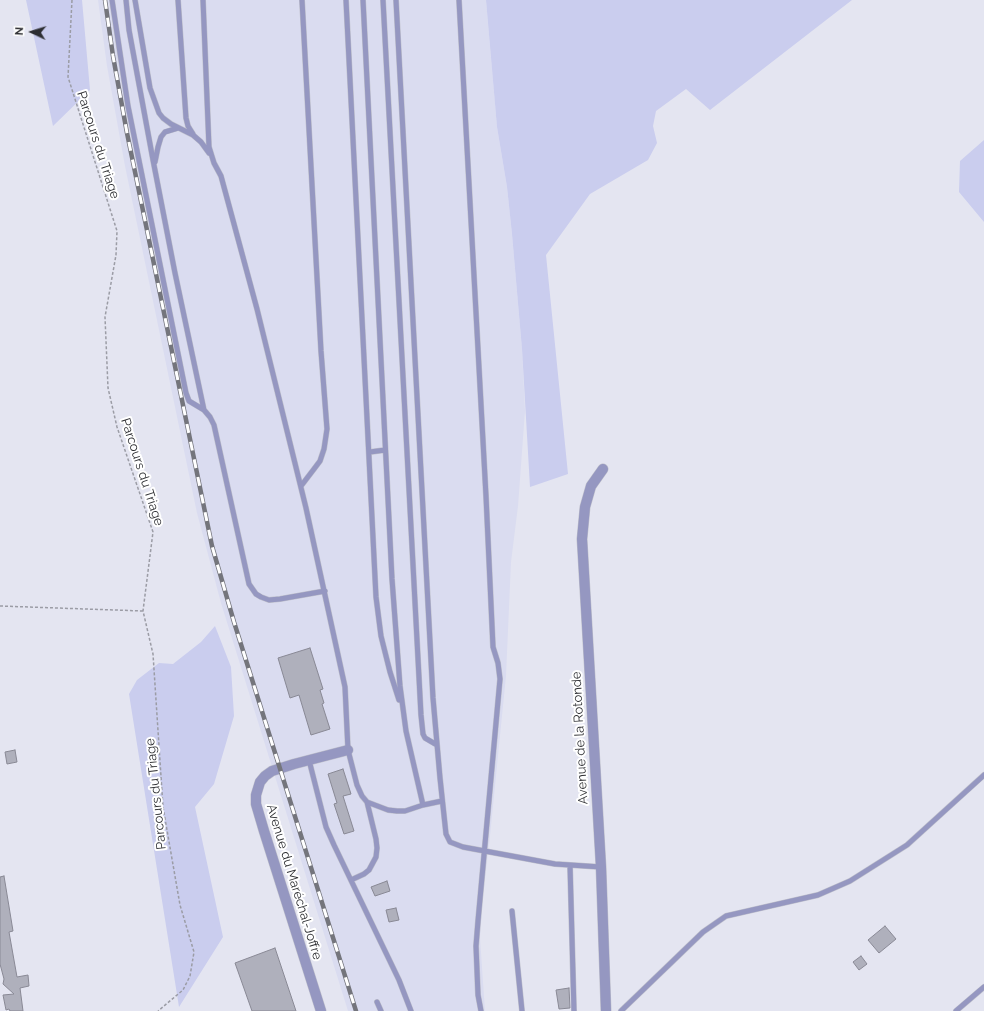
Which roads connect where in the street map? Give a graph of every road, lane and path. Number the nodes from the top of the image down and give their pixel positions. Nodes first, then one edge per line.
1 (72, 0) edge
2 (112, 0) edge
3 (126, 0) edge
4 (135, 0) edge
5 (178, 0) edge
6 (203, 0) edge
7 (302, 0) edge
8 (346, 0) edge
9 (363, 0) edge
10 (383, 0) edge
11 (396, 0) edge
12 (459, 0) edge
13 (179, 128) junction
14 (193, 135) junction
15 (212, 156) junction
16 (155, 175) junction
17 (204, 410) junction
18 (385, 450) junction
19 (370, 452) junction
20 (603, 469) dead end
21 (301, 486) junction
22 (325, 591) junction
23 (0, 606) edge
24 (143, 611) junction
25 (403, 710) junction
26 (437, 745) junction
27 (348, 750) junction
28 (309, 760) junction
29 (984, 776) edge
30 (442, 801) junction
31 (367, 802) junction
32 (423, 805) junction
33 (484, 852) junction
34 (570, 865) junction
35 (601, 867) junction
36 (351, 880) junction
37 (512, 911) dead end
38 (984, 987) edge
39 (377, 1002) dead end
40 (158, 1011) edge
41 (321, 1011) edge
42 (381, 1011) edge
43 (411, 1011) edge
44 (481, 1011) edge
45 (522, 1011) edge
46 (574, 1011) edge
47 (606, 1011) edge
48 (621, 1011) edge
49 (956, 1011) edge

1 - 24 path, Parcours du Triage
2 - 17 lane
3 - 16 lane
4 - 13 lane
5 - 14 lane
6 - 15 lane
7 - 21 lane
8 - 19 lane
9 - 18 lane
10 - 26 lane
11 - 26 lane
12 - 33 lane
13 - 14 lane
13 - 16 lane
14 - 15 lane
15 - 21 lane
16 - 17 lane
17 - 22 lane
18 - 19 lane
18 - 25 lane
19 - 25 lane
20 - 35 street, Avenue de la Rotonde
21 - 22 lane
22 - 27 lane
23 - 24 path
24 - 40 path, Parcours du Triage
25 - 32 lane
26 - 30 lane
27 - 28 street, Avenue du Maréchal-Joffre
27 - 31 lane
28 - 36 lane
28 - 41 street, Avenue du Maréchal-Joffre
29 - 48 lane
30 - 32 lane
30 - 33 lane
31 - 32 lane
31 - 36 lane
33 - 34 lane
33 - 44 lane
34 - 35 lane
34 - 46 lane
35 - 47 street, Avenue de la Rotonde
36 - 43 lane
37 - 45 lane
38 - 49 lane
39 - 42 lane

